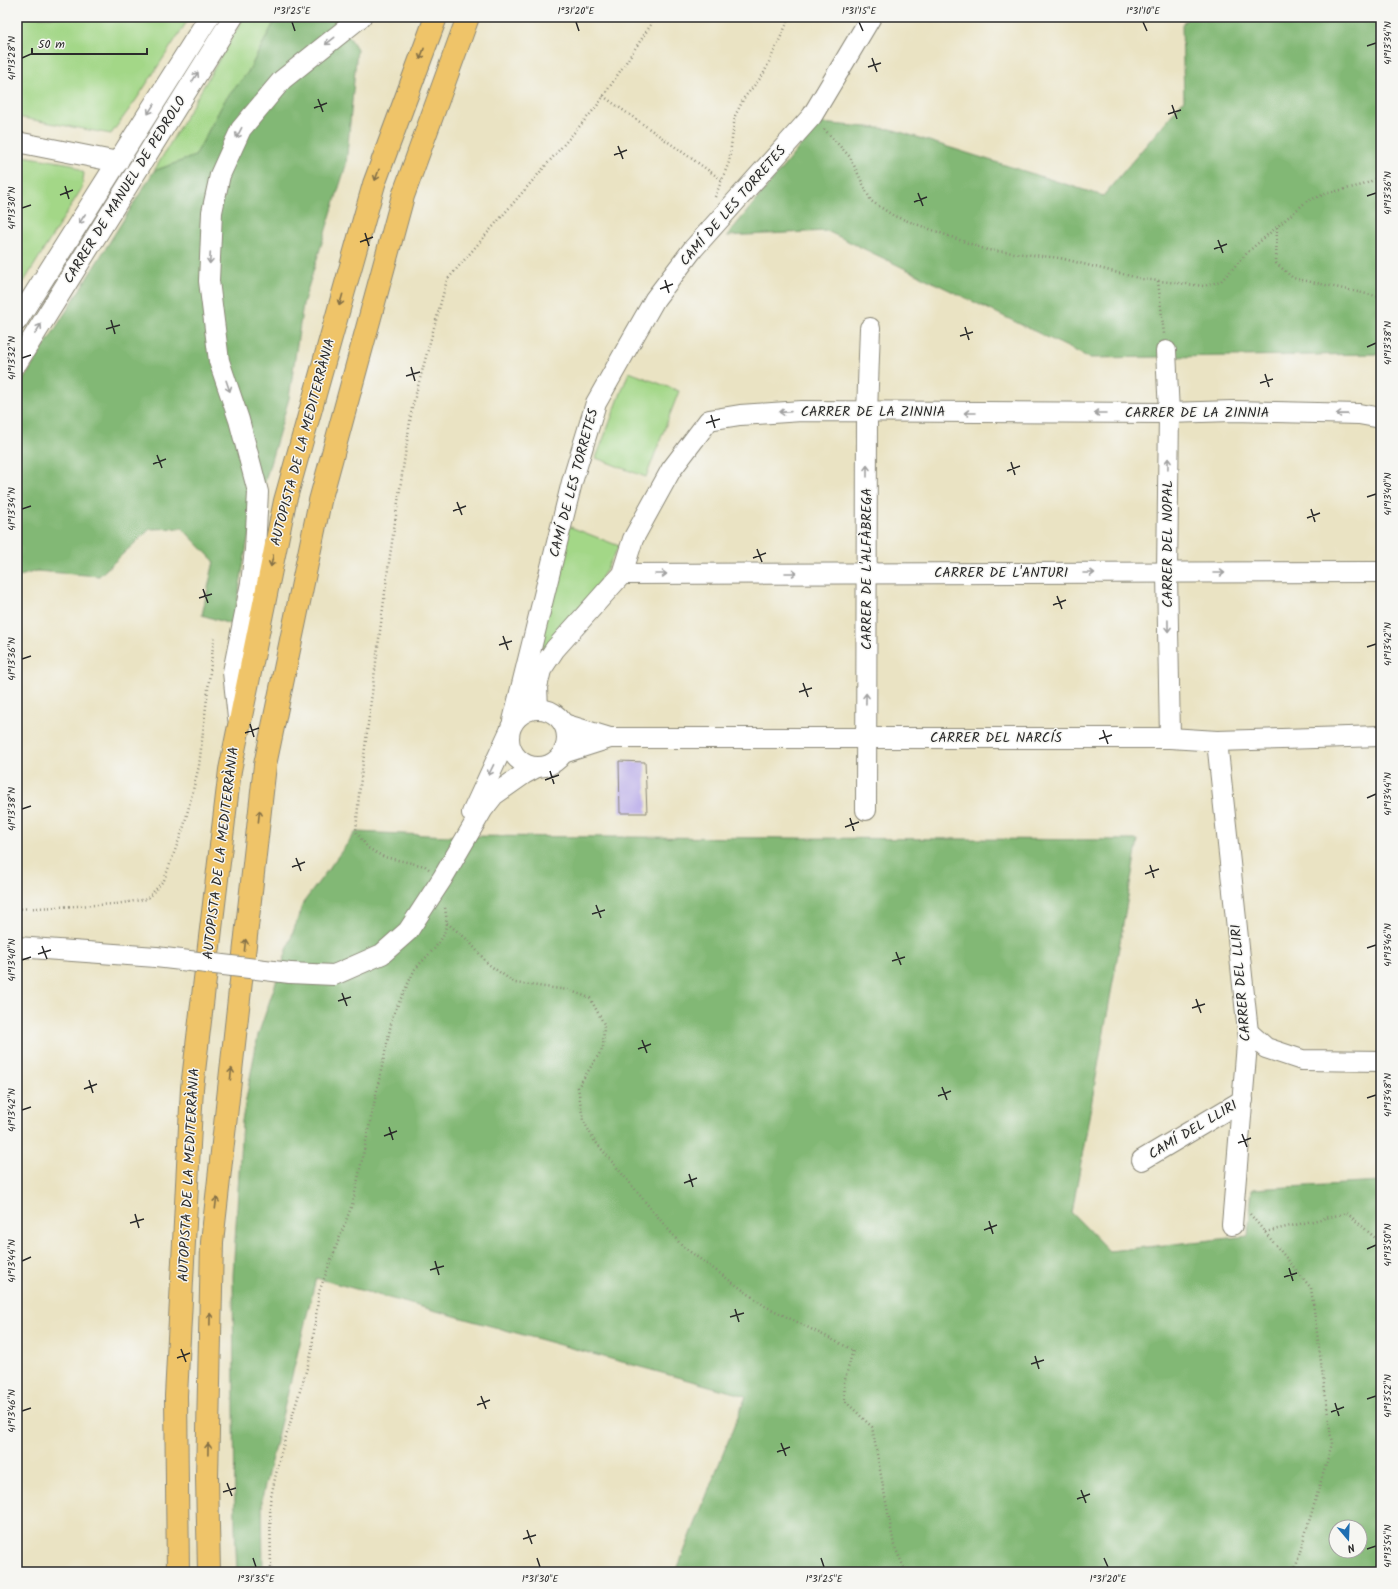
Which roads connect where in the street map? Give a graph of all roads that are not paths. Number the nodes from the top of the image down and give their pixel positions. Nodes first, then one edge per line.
1 (209, 17) edge
2 (233, 17) edge
3 (361, 17) edge
4 (436, 17) edge
5 (468, 17) edge
6 (871, 17) edge
7 (17, 142) edge
8 (118, 162) junction
9 (17, 321) edge
10 (870, 328) dead end
11 (1165, 344) road end
12 (17, 362) edge
13 (867, 413) junction
14 (1169, 413) junction
15 (1381, 418) edge
16 (867, 572) junction
17 (1381, 572) edge
18 (1167, 573) junction
19 (622, 574) junction
20 (538, 709) junction
21 (564, 724) junction
22 (239, 726) junction
23 (511, 728) junction
24 (1381, 736) edge
25 (610, 738) junction
26 (866, 738) junction
27 (1170, 738) junction
28 (1217, 741) junction
29 (563, 753) junction
30 (538, 767) junction
31 (866, 810) dead end
32 (456, 854) junction
33 (17, 947) edge
34 (1248, 1032) junction
35 (1381, 1061) edge
36 (1243, 1100) junction
37 (1142, 1160) dead end
38 (1232, 1225) dead end
39 (208, 1478) junction
40 (178, 1572) edge
41 (209, 1572) edge
42 (219, 1572) edge

1 -> 8 street, CARRER DE MANUEL DE PEDROLO
12 -> 2 street, CARRER DE MANUEL DE PEDROLO
3 -> 22 street
4 -> 22 highway, AUTOPISTA DE LA MEDITERRÀNIA
39 -> 5 highway, AUTOPISTA DE LA MEDITERRÀNIA
6 - 23 street, CAMÍ DE LES TORRETES
7 - 8 street
8 -> 9 street, CARRER DE MANUEL DE PEDROLO
10 - 13 street, CARRER DE L'ALFÀBREGA
11 - 14 street, CARRER DEL NOPAL
14 -> 13 street, CARRER DE LA ZINNIA
16 -> 13 street, CARRER DE L'ALFÀBREGA
13 -> 19 street, CARRER DE LA ZINNIA
15 -> 14 street, CARRER DE LA ZINNIA
18 -> 14 street, CARRER DEL NOPAL
16 -> 18 street, CARRER DE L'ANTURI
19 -> 16 street, CARRER DE L'ANTURI
26 -> 16 street, CARRER DE L'ALFÀBREGA
18 -> 17 street, CARRER DE L'ANTURI
18 -> 27 street, CARRER DEL NOPAL
19 - 20 street, CARRER DE LA ZINNIA
20 - 21 street
20 - 23 street
21 - 25 street, CARRER DEL NARCÍS
21 - 29 street
22 - 40 highway, AUTOPISTA DE LA MEDITERRÀNIA
23 - 30 street
23 -> 32 street, CAMÍ DE LES TORRETES
24 - 28 street, CARRER DEL NARCÍS
25 - 26 street, CARRER DEL NARCÍS
25 - 29 street, CARRER DEL NARCÍS
26 - 27 street, CARRER DEL NARCÍS
26 - 31 street, CARRER DE L'ALFÀBREGA
27 - 28 street, CARRER DEL NARCÍS
28 - 34 street, CARRER DEL LLIRI
29 - 30 street
30 - 32 street, CAMÍ DE LES TORRETES
32 - 33 street, CAMÍ DE LES TORRETES, bridge
34 - 35 street
34 - 36 street, CARRER DEL LLIRI
36 - 37 street, CAMÍ DEL LLIRI
36 - 38 street, CARRER DEL LLIRI
39 - 41 highway, AUTOPISTA DE LA MEDITERRÀNIA
39 - 42 street

